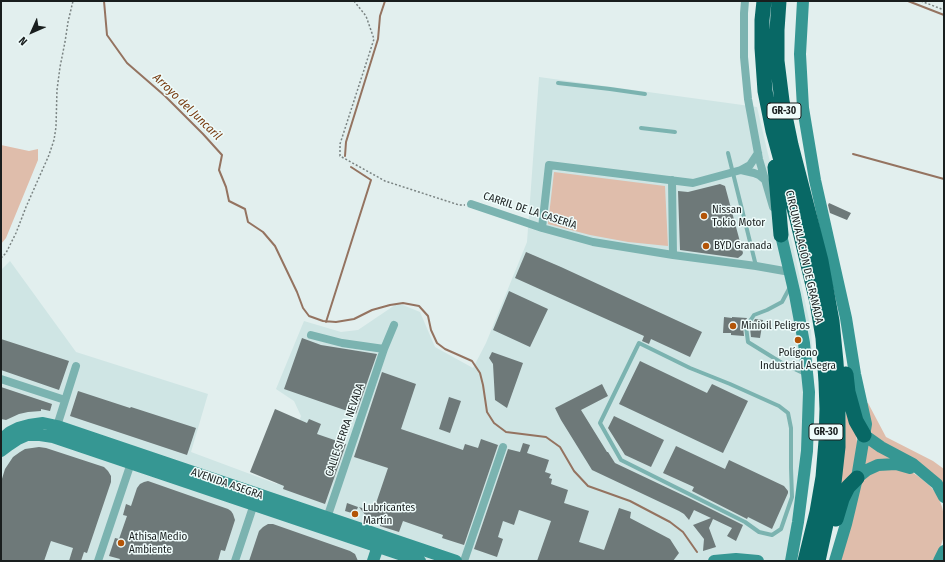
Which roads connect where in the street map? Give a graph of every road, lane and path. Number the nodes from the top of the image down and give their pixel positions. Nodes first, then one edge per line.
1 (73, 1) edge
2 (354, 1) edge
3 (746, 1) edge
4 (764, 1) edge
5 (779, 1) edge
6 (803, 1) edge
7 (920, 1) edge
8 (944, 10) edge
9 (558, 83) dead end
10 (645, 94) dead end
11 (641, 128) dead end
12 (773, 131) junction
13 (675, 132) dead end
14 (728, 153) dead end
15 (759, 156) junction
16 (741, 170) junction
17 (732, 172) junction
18 (672, 180) junction
19 (765, 180) junction
20 (471, 204) joint
21 (542, 228) junction
22 (781, 235) junction
23 (673, 255) junction
24 (1, 258) edge
25 (756, 266) junction
26 (791, 278) junction
27 (829, 304) junction
28 (394, 325) dead end
29 (311, 335) dead end
30 (384, 349) junction
31 (76, 366) dead end
32 (808, 376) junction
33 (1, 379) edge
34 (65, 400) junction
35 (57, 426) junction
36 (864, 435) junction
37 (1, 440) edge
38 (503, 448) dead end
39 (1, 451) edge
40 (131, 463) junction
41 (164, 463) junction
42 (790, 468) junction
43 (924, 472) junction
44 (804, 473) junction
45 (857, 478) junction
46 (944, 497) edge
47 (254, 504) junction
48 (288, 505) junction
49 (327, 518) junction
50 (407, 544) junction
51 (378, 546) junction
52 (944, 552) edge
53 (98, 561) edge
54 (235, 561) edge
55 (373, 561) edge
56 (420, 561) edge
57 (456, 561) edge
58 (464, 561) edge
59 (714, 561) edge
60 (758, 561) edge
61 (791, 561) edge
62 (805, 561) edge
63 (818, 561) edge
64 (825, 561) edge
65 (835, 561) edge
66 (938, 561) edge

1 - 24 path
2 - 20 path, CARRIL DE LA CASERÍA
3 - 15 street
4 - 12 highway, CIRCUNVALACIÓN DE GRANADA / GR-30
5 - 27 highway, CIRCUNVALACIÓN DE GRANADA / GR-30
6 - 36 street
7 - 8 path
9 - 10 lane
11 - 13 lane
12 - 22 highway
12 - 62 highway, CIRCUNVALACIÓN DE GRANADA / GR-30
14 - 17 lane
15 - 16 street
15 - 19 street
16 - 17 street
16 - 19 street
17 - 18 street
17 - 25 lane
18 - 21 street
18 - 23 street
19 - 22 street
20 - 21 street, CARRIL DE LA CASERÍA
21 - 23 street, CARRIL DE LA CASERÍA
22 - 26 street
23 - 25 street, CARRIL DE LA CASERÍA
25 - 26 street, CARRIL DE LA CASERÍA
26 - 32 street
26 - 32 lane
27 - 36 highway
27 - 63 highway, CIRCUNVALACIÓN DE GRANADA / GR-30
28 - 30 street, CALLE SIERRA NEVADA
29 - 30 street
30 - 49 street, CALLE SIERRA NEVADA
31 - 34 street
32 - 44 street
33 - 34 street
34 - 35 street
35 - 37 street, AVENIDA ASEGRA
35 - 41 street, AVENIDA ASEGRA
36 - 43 street
36 - 45 street
38 - 58 street
39 - 40 street, AVENIDA ASEGRA
40 - 41 street
40 - 47 street, AVENIDA ASEGRA
40 - 53 street
41 - 48 street, AVENIDA ASEGRA
42 - 42 lane
42 - 44 lane
43 - 45 street
43 - 46 street
44 - 61 street
45 - 64 highway
45 - 65 street
47 - 48 street
47 - 51 street, AVENIDA ASEGRA
47 - 54 street
48 - 49 street, AVENIDA ASEGRA
49 - 50 street, AVENIDA ASEGRA
50 - 51 street
50 - 57 street, AVENIDA ASEGRA
51 - 55 street
51 - 56 street, AVENIDA ASEGRA
52 - 66 street
59 - 60 street

